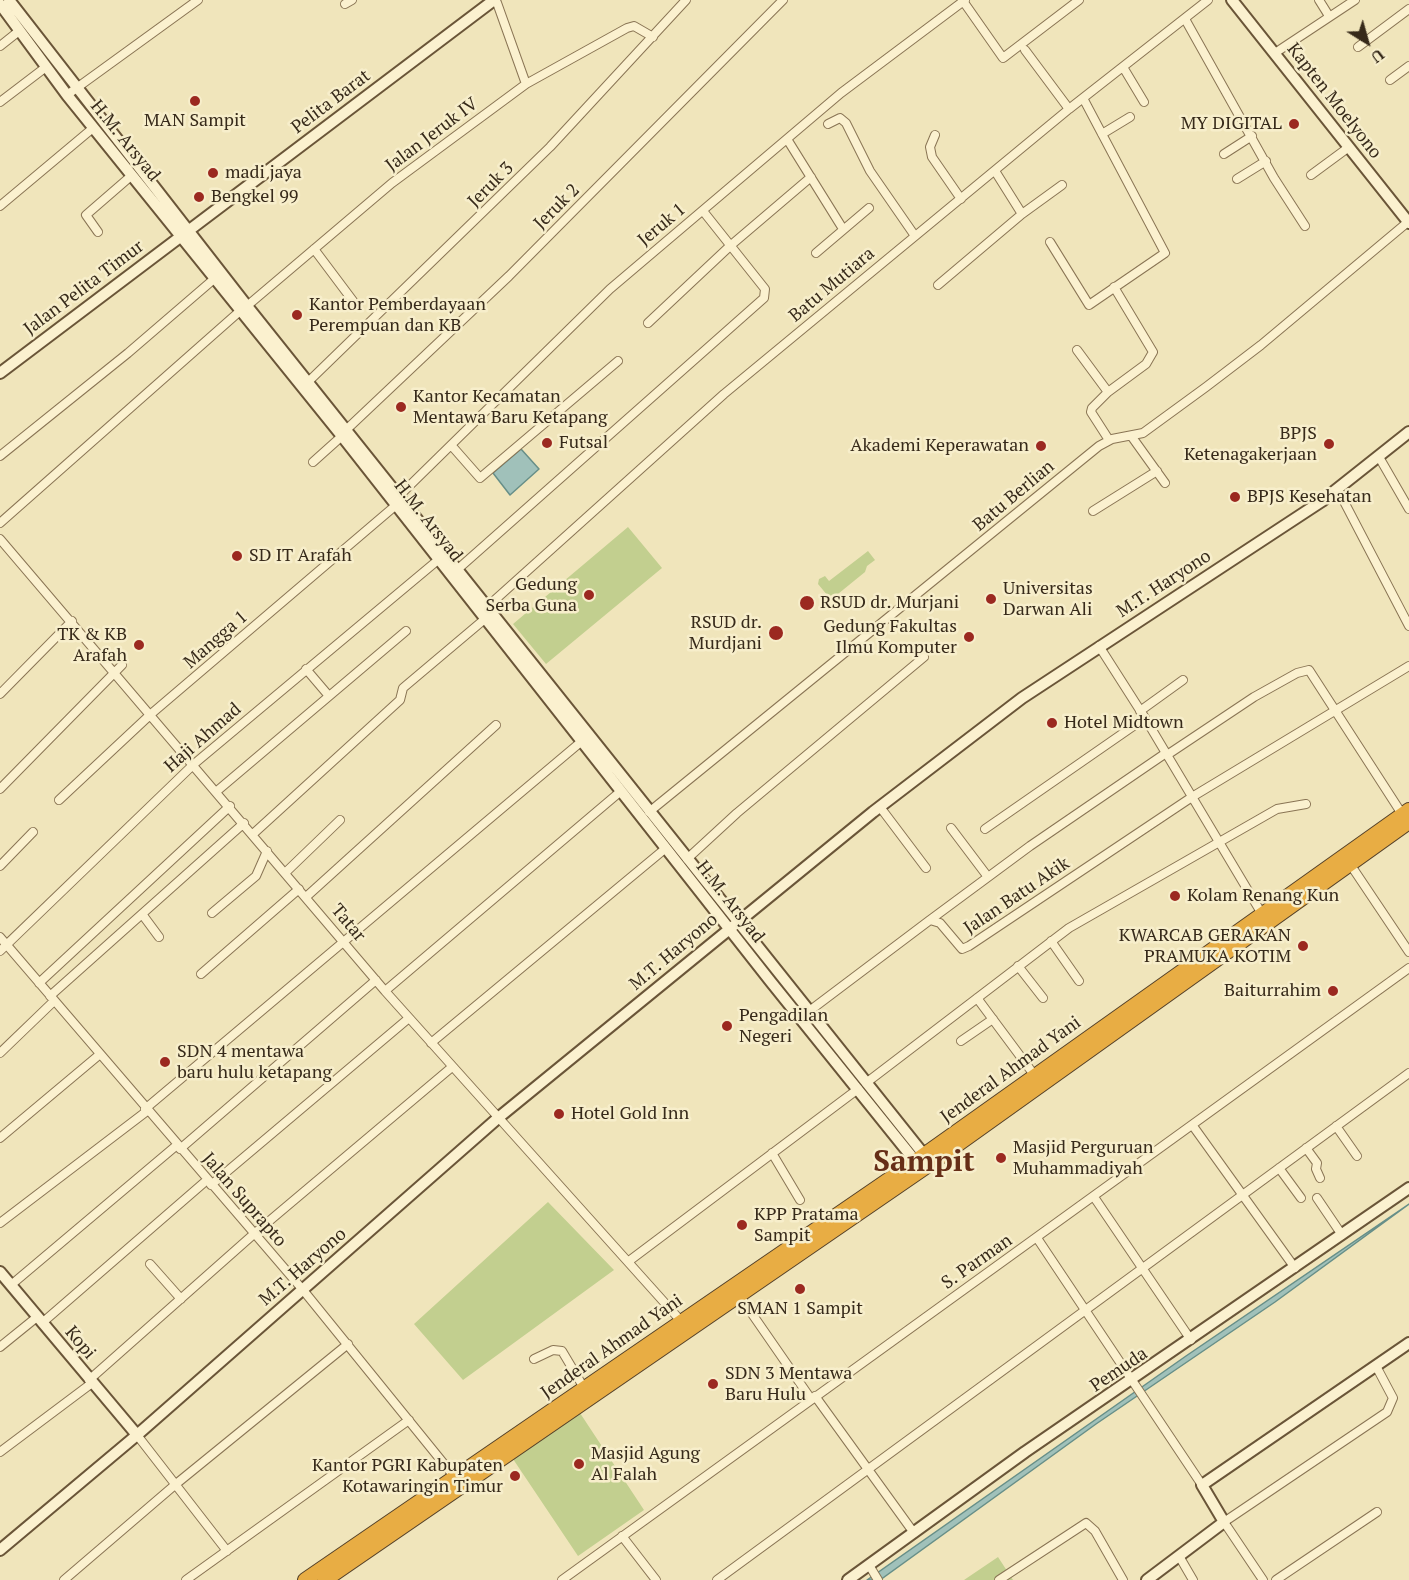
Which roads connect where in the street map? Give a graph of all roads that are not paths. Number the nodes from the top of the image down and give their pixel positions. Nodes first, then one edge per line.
1 (9, 0) edge
2 (198, 0) edge
3 (495, 0) edge
4 (686, 0) edge
5 (783, 0) edge
6 (1079, 0) edge
7 (1208, 0) edge
8 (1232, 0) edge
9 (1319, 0) edge
10 (1355, 0) edge
11 (964, 1) edge
12 (0, 4) edge
13 (1409, 9) edge
14 (1329, 16) junction
15 (1185, 19) junction
16 (19, 31) junction
17 (653, 37) junction
18 (0, 46) edge
19 (1358, 47) dead end
20 (1025, 50) dead end
21 (1275, 53) junction
22 (1409, 66) edge
23 (46, 67) junction
24 (1123, 67) junction
25 (1390, 80) dead end
26 (526, 84) junction
27 (71, 91) junction
28 (1083, 98) junction
29 (0, 102) edge
30 (1144, 102) dead end
31 (1069, 109) junction
32 (1130, 117) dead end
33 (828, 124) dead end
34 (93, 128) junction
35 (1102, 134) junction
36 (935, 135) dead end
37 (1252, 136) junction
38 (788, 139) junction
39 (1348, 147) junction
40 (1224, 154) dead end
41 (1266, 161) junction
42 (995, 171) junction
43 (1311, 175) dead end
44 (131, 176) junction
45 (811, 177) junction
46 (1236, 179) dead end
47 (1062, 184) dead end
48 (961, 199) junction
49 (0, 206) edge
50 (869, 208) dead end
51 (703, 211) junction
52 (1022, 213) junction
53 (1409, 222) edge
54 (1305, 226) dead end
55 (843, 229) junction
56 (98, 231) dead end
57 (184, 233) junction
58 (915, 236) junction
59 (1050, 242) dead end
60 (730, 246) junction
61 (314, 249) junction
62 (816, 253) dead end
63 (214, 279) junction
64 (938, 285) dead end
65 (1114, 287) junction
66 (353, 301) dead end
67 (244, 309) junction
68 (648, 323) dead end
69 (1077, 350) dead end
70 (618, 361) dead end
71 (0, 373) edge
72 (308, 382) junction
73 (1108, 392) junction
74 (1409, 432) edge
75 (344, 433) junction
76 (1132, 437) junction
77 (1109, 440) junction
78 (451, 445) junction
79 (0, 456) edge
80 (1379, 457) junction
81 (313, 462) dead end
82 (1157, 471) junction
83 (1166, 483) dead end
84 (1338, 490) junction
85 (397, 501) junction
86 (1409, 509) edge
87 (1093, 511) dead end
88 (0, 523) edge
89 (0, 539) edge
90 (438, 560) junction
91 (458, 569) junction
92 (487, 607) junction
93 (486, 618) junction
94 (72, 621) junction
95 (1409, 626) edge
96 (406, 631) dead end
97 (1099, 646) junction
98 (924, 657) dead end
99 (122, 665) dead end
100 (1409, 666) edge
101 (306, 669) junction
102 (115, 672) junction
103 (1183, 680) dead end
104 (0, 694) edge
105 (329, 696) junction
106 (1335, 711) junction
107 (151, 714) junction
108 (1143, 715) junction
109 (496, 725) dead end
110 (582, 741) junction
111 (1166, 754) junction
112 (194, 764) junction
113 (0, 789) edge
114 (217, 791) junction
115 (621, 791) junction
116 (1192, 797) junction
117 (59, 800) dead end
118 (1306, 804) dead end
119 (230, 806) junction
120 (880, 807) junction
121 (649, 812) junction
122 (1407, 815) edge
123 (340, 820) dead end
124 (244, 823) junction
125 (951, 828) dead end
126 (985, 829) dead end
127 (33, 832) dead end
128 (253, 834) junction
129 (1219, 844) junction
130 (666, 848) junction
131 (267, 851) junction
132 (687, 859) junction
133 (1350, 864) junction
134 (0, 866) edge
135 (926, 868) dead end
136 (285, 873) junction
137 (988, 877) junction
138 (299, 889) junction
139 (306, 897) junction
140 (142, 914) junction
141 (212, 914) dead end
142 (1262, 914) junction
143 (930, 920) junction
144 (733, 925) junction
145 (0, 937) edge
146 (159, 938) dead end
147 (343, 940) junction
148 (1051, 941) junction
149 (3, 948) edge
150 (1409, 952) edge
151 (1018, 966) junction
152 (1409, 968) edge
153 (1190, 971) junction
154 (201, 974) dead end
155 (376, 980) junction
156 (1079, 981) dead end
157 (39, 982) junction
158 (385, 991) junction
159 (977, 998) junction
160 (1043, 998) dead end
161 (52, 999) junction
162 (808, 1012) junction
163 (409, 1018) junction
164 (993, 1019) junction
165 (817, 1030) junction
166 (961, 1041) dead end
167 (431, 1042) junction
168 (0, 1053) edge
169 (99, 1055) junction
170 (452, 1067) junction
171 (1050, 1071) junction
172 (1409, 1073) edge
173 (1035, 1076) junction
174 (862, 1086) junction
175 (146, 1110) junction
176 (498, 1118) junction
177 (1193, 1126) junction
178 (1336, 1126) junction
179 (0, 1138) edge
180 (179, 1147) junction
181 (1306, 1148) junction
182 (772, 1153) junction
183 (1357, 1156) dead end
184 (923, 1162) junction
185 (1279, 1168) junction
186 (1320, 1178) dead end
187 (209, 1182) junction
188 (1409, 1188) edge
189 (1244, 1194) junction
190 (1094, 1197) junction
191 (1301, 1198) dead end
192 (1317, 1198) dead end
193 (800, 1200) dead end
194 (0, 1223) edge
195 (255, 1233) junction
196 (1342, 1235) junction
197 (1037, 1238) junction
198 (629, 1261) junction
199 (150, 1264) dead end
200 (1295, 1268) junction
201 (1142, 1269) junction
202 (0, 1272) edge
203 (11, 1285) junction
204 (303, 1290) junction
205 (739, 1295) junction
206 (181, 1299) junction
207 (1086, 1309) junction
208 (40, 1320) junction
209 (681, 1321) junction
210 (1191, 1340) junction
211 (1409, 1343) edge
212 (348, 1344) junction
213 (0, 1347) edge
214 (534, 1359) dead end
215 (1376, 1366) junction
216 (91, 1382) junction
217 (1135, 1384) junction
218 (584, 1388) junction
219 (813, 1398) junction
220 (409, 1420) junction
221 (137, 1435) junction
222 (0, 1452) edge
223 (867, 1470) junction
224 (458, 1481) junction
225 (176, 1484) junction
226 (1202, 1485) junction
227 (1377, 1512) dead end
228 (1224, 1522) junction
229 (914, 1533) junction
230 (622, 1536) junction
231 (0, 1550) edge
232 (227, 1551) junction
233 (1179, 1556) junction
234 (874, 1573) edge
235 (64, 1580) edge
236 (186, 1580) edge
237 (305, 1580) edge
238 (325, 1580) edge
239 (562, 1580) edge
240 (656, 1580) edge
241 (717, 1580) edge
242 (848, 1580) edge
243 (999, 1580) edge
244 (1123, 1580) edge
245 (1147, 1580) edge
246 (1193, 1580) edge
247 (1263, 1580) edge
248 (1276, 1580) edge

1 - 27 street, H.M. Arsyad
2 - 27 street
3 - 26 street
3 - 57 street, Pelita Barat
4 - 17 street, Jeruk 3
5 - 75 street, Jeruk 2
6 - 11 street
7 - 15 street, Batu Mutiara
8 - 21 street, Kapten Moelyono
9 - 14 street
10 - 14 street
11 - 38 street, Jeruk 1
12 - 16 street, H.M. Arsyad
13 - 19 street
14 - 21 street
15 - 24 street, Batu Mutiara
15 - 37 street
16 - 18 street
16 - 23 street, H.M. Arsyad
17 - 26 street, Jalan Jeruk IV
17 - 72 street, Jeruk 3
20 - 31 street
21 - 39 street, Kapten Moelyono
22 - 25 street
23 - 27 street, H.M. Arsyad
23 - 29 street
24 - 28 street, Batu Mutiara
24 - 30 street
26 - 61 street, Jalan Jeruk IV
27 - 34 street, H.M. Arsyad
27 - 57 street, H.M. Arsyad
28 - 31 street, Batu Mutiara
28 - 35 street
31 - 42 street, Batu Mutiara
32 - 35 street
33 - 58 street
34 - 44 street, H.M. Arsyad
34 - 49 street
35 - 65 street
36 - 48 street
37 - 40 street
37 - 41 street
38 - 45 street
38 - 51 street, Jeruk 1
39 - 43 street
39 - 53 street, Kapten Moelyono
41 - 46 street
41 - 54 street
42 - 48 street, Batu Mutiara
42 - 52 street
44 - 56 street
44 - 57 street, H.M. Arsyad
45 - 55 street
45 - 60 street
47 - 52 street
48 - 58 street, Batu Mutiara
50 - 55 street
51 - 60 street
51 - 78 street, Jeruk 1
52 - 64 street
53 - 76 street, Batu Berlian
55 - 62 street
57 - 63 street, H.M. Arsyad
57 - 67 street, H.M. Arsyad
57 - 71 street, Jalan Pelita Timur
58 - 92 street, Batu Mutiara
59 - 65 street
60 - 68 street
60 - 91 street
61 - 66 street
61 - 67 street, Jalan Jeruk IV
63 - 67 street, H.M. Arsyad
63 - 79 street
65 - 73 street
67 - 72 street, H.M. Arsyad
67 - 75 street, H.M. Arsyad
67 - 88 street, Jalan Jeruk IV
69 - 73 street
70 - 78 street
72 - 75 street, H.M. Arsyad
73 - 77 street
74 - 80 street, M.T. Haryono
75 - 81 street, Jeruk 2
75 - 85 street, H.M. Arsyad
76 - 77 street, Batu Berlian
76 - 82 street
77 - 121 street, Batu Berlian
78 - 85 street, Jeruk 1
80 - 84 street, M.T. Haryono
80 - 86 street
82 - 83 street
82 - 87 street
84 - 95 street
84 - 97 street, M.T. Haryono
85 - 90 street, H.M. Arsyad
85 - 91 street, H.M. Arsyad
85 - 107 street, Mangga 1
89 - 94 street, Tatar
90 - 93 street, H.M. Arsyad
90 - 101 street, Haji Ahmad
91 - 92 street, H.M. Arsyad
92 - 121 street, H.M. Arsyad
93 - 110 street, H.M. Arsyad
93 - 128 street
94 - 102 street, Tatar
94 - 104 street
96 - 105 street
97 - 108 street
97 - 120 street, M.T. Haryono
98 - 132 street
99 - 102 street
100 - 106 street
101 - 105 street
101 - 112 street, Haji Ahmad
102 - 107 street, Tatar
102 - 113 street
103 - 108 street
105 - 114 street
106 - 111 street
106 - 116 street
106 - 122 street
107 - 112 street, Tatar
107 - 117 street, Mangga 1
108 - 111 street
108 - 126 street
109 - 139 street
110 - 115 street, H.M. Arsyad
110 - 147 street
111 - 116 street
111 - 137 street
112 - 114 street, Tatar
112 - 149 street, Haji Ahmad
114 - 119 street, Tatar
115 - 130 street, H.M. Arsyad
115 - 158 street
116 - 129 street
116 - 143 street, Jalan Batu Akik
118 - 129 street
119 - 124 street, Tatar
119 - 157 street
120 - 135 street
120 - 144 street, M.T. Haryono
121 - 132 street, H.M. Arsyad
122 - 133 highway, Jenderal Ahmad Yani
122 - 142 highway, Jenderal Ahmad Yani
123 - 136 street
124 - 128 street, Tatar
124 - 140 street
125 - 137 street
127 - 134 street
128 - 131 street, Tatar
129 - 142 street
129 - 148 street
130 - 144 street, H.M. Arsyad
130 - 167 street
131 - 136 street, Tatar
131 - 141 street
132 - 144 street, H.M. Arsyad
133 - 150 street
133 - 153 highway, Jenderal Ahmad Yani
136 - 138 street, Tatar
137 - 143 street
138 - 139 street, Tatar
138 - 154 street
139 - 147 street, Tatar
140 - 146 street
140 - 161 street
142 - 153 highway, Jenderal Ahmad Yani
143 - 162 street
144 - 162 street, H.M. Arsyad
144 - 165 street, H.M. Arsyad
144 - 176 street, M.T. Haryono
145 - 149 street, Jalan Suprapto
147 - 155 street, Tatar
147 - 175 street
148 - 151 street
148 - 156 street
149 - 157 street, Jalan Suprapto
151 - 159 street
151 - 160 street
152 - 177 street, S. Parman
153 - 171 highway, Jenderal Ahmad Yani
155 - 158 street, Tatar
155 - 180 street
157 - 161 street, Jalan Suprapto
158 - 163 street, Tatar
159 - 164 street
159 - 174 street
161 - 168 street
161 - 169 street, Jalan Suprapto
162 - 165 street, H.M. Arsyad
163 - 167 street, Tatar
163 - 187 street
164 - 166 street
164 - 173 street
165 - 174 street, H.M. Arsyad
167 - 170 street, Tatar
169 - 175 street, Jalan Suprapto
169 - 179 street
170 - 176 street, Tatar
170 - 195 street
171 - 173 highway, Jenderal Ahmad Yani
171 - 184 highway, Jenderal Ahmad Yani
172 - 178 street
173 - 184 highway, Jenderal Ahmad Yani
174 - 182 street
174 - 184 street, H.M. Arsyad
175 - 180 street, Jalan Suprapto
175 - 194 street
176 - 198 street, Tatar
176 - 204 street, M.T. Haryono
177 - 189 street
177 - 190 street, S. Parman
178 - 181 street
178 - 183 street
180 - 187 street, Jalan Suprapto
180 - 203 street
181 - 185 street
181 - 186 street
182 - 193 street
182 - 198 street
184 - 205 highway, Jenderal Ahmad Yani
184 - 209 highway, Jenderal Ahmad Yani
185 - 189 street
185 - 191 street
187 - 195 street, Jalan Suprapto
187 - 208 street
188 - 196 street, Pemuda
189 - 200 street
189 - 201 street
190 - 197 street, S. Parman
190 - 201 street
192 - 196 street
195 - 204 street, Jalan Suprapto
195 - 206 street
196 - 200 street, Pemuda
197 - 207 street
197 - 219 street, S. Parman
198 - 209 street, Tatar
199 - 206 street
200 - 210 street, Pemuda
201 - 207 street
201 - 210 street
202 - 203 street, Kopi
203 - 208 street, Kopi
204 - 212 street, Jalan Suprapto
204 - 221 street, M.T. Haryono
205 - 219 street
205 - 224 highway, Jenderal Ahmad Yani
206 - 216 street
207 - 217 street
207 - 223 street
208 - 213 street
208 - 216 street, Kopi
209 - 218 highway, Jenderal Ahmad Yani
210 - 217 street, Pemuda
211 - 215 street
212 - 220 street, Jalan Suprapto
212 - 225 street
214 - 218 street
215 - 226 street
215 - 228 street
216 - 221 street, Kopi
216 - 222 street
217 - 226 street
217 - 229 street, Pemuda
218 - 224 highway, Jenderal Ahmad Yani
219 - 223 street
219 - 230 street, S. Parman
220 - 224 street, Jalan Suprapto
220 - 232 street
221 - 225 street
221 - 231 street, M.T. Haryono
223 - 229 street
223 - 241 street
224 - 237 highway, Jenderal Ahmad Yani
224 - 238 highway, Jenderal Ahmad Yani
225 - 232 street
225 - 235 street
226 - 228 street
227 - 248 street
228 - 233 street
228 - 247 street
229 - 234 street, Pemuda
230 - 239 street, S. Parman
230 - 240 street
232 - 236 street
233 - 245 street
233 - 246 street
234 - 242 street, Pemuda
243 - 244 street

